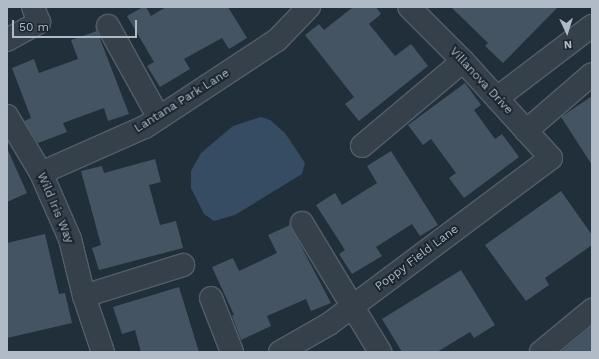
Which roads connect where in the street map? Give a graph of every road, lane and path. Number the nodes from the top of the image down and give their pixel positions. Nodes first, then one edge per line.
1 (33, 7) edge
2 (309, 7) edge
3 (409, 7) edge
4 (108, 26) dead end
5 (585, 32) edge
6 (7, 40) edge
7 (463, 61) junction
8 (592, 74) edge
9 (497, 98) junction
10 (7, 116) edge
11 (159, 118) junction
12 (526, 130) junction
13 (362, 146) dead end
14 (551, 158) joint
15 (41, 173) junction
16 (302, 223) dead end
17 (183, 265) dead end
18 (84, 296) junction
19 (211, 298) dead end
20 (351, 308) junction
21 (592, 310) edge
22 (104, 352) edge
23 (232, 352) edge
24 (280, 352) edge
25 (380, 352) edge
26 (541, 352) edge

1 - 6 lane
2 - 11 lane, Lantana Park Lane
3 - 7 lane, Villanova Drive
4 - 11 lane
5 - 9 lane
7 - 9 lane, Villanova Drive
7 - 13 lane
8 - 12 lane
9 - 12 lane, Villanova Drive
10 - 15 lane, Wild Iris Way
11 - 15 lane, Lantana Park Lane
12 - 14 lane, Villanova Drive
14 - 20 lane, Poppy Field Lane
15 - 18 lane, Wild Iris Way
16 - 20 lane
17 - 18 lane
18 - 22 lane, Wild Iris Way
19 - 23 lane
20 - 24 lane, Poppy Field Lane
20 - 25 lane
21 - 26 lane

